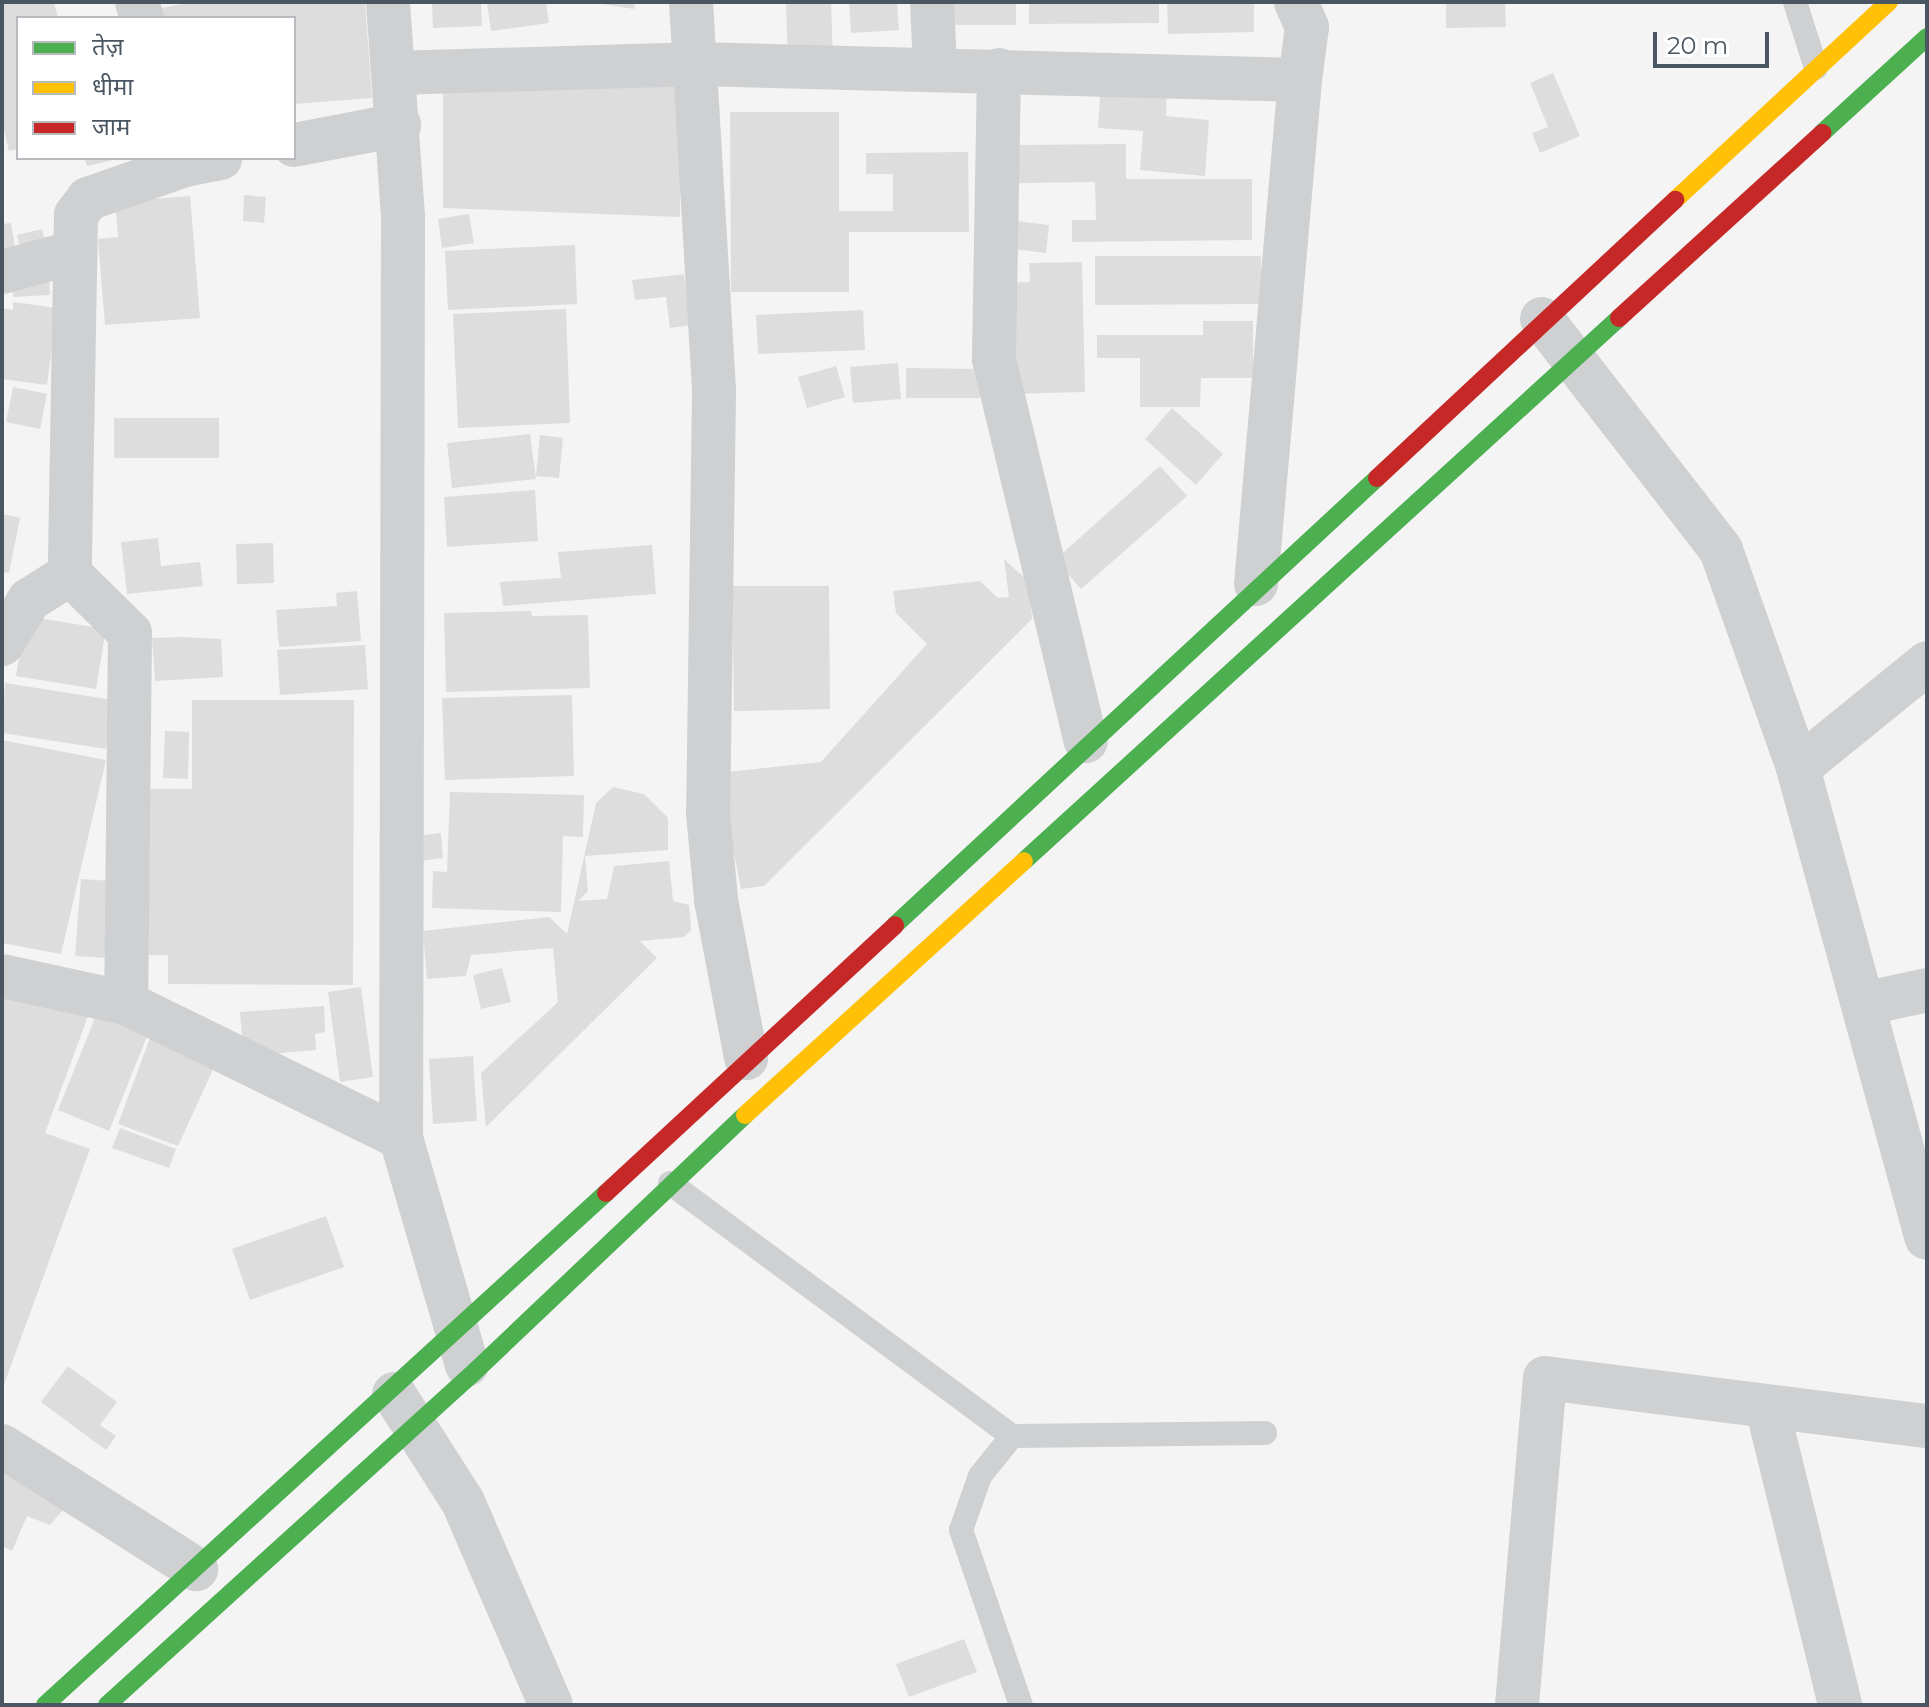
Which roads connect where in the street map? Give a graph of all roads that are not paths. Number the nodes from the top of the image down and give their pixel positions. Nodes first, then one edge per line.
1 (388, 2) edge
2 (691, 2) edge
3 (932, 2) edge
4 (1296, 2) edge
5 (1795, 2) edge
6 (1889, 2) edge
7 (1927, 37) edge
8 (697, 64) junction
9 (1816, 68) junction
10 (935, 69) junction
11 (999, 70) junction
12 (395, 73) junction
13 (1300, 80) junction
14 (399, 125) junction
15 (296, 145) edge
16 (196, 160) edge
17 (75, 252) junction
18 (2, 272) edge
19 (1542, 319) junction
20 (1576, 357) junction
21 (70, 574) junction
22 (1256, 584) junction
23 (2, 644) edge
24 (1927, 663) edge
25 (1086, 741) junction
26 (1798, 768) junction
27 (2, 976) edge
28 (1927, 990) edge
29 (126, 1003) junction
30 (1863, 1004) junction
31 (746, 1058) junction
32 (401, 1138) junction
33 (670, 1183) junction
34 (1927, 1238) edge
35 (456, 1332) junction
36 (470, 1376) junction
37 (391, 1389) junction
38 (1767, 1407) junction
39 (417, 1423) junction
40 (1927, 1426) edge
41 (1265, 1433) dead end
42 (1012, 1436) junction
43 (2, 1446) edge
44 (196, 1569) junction
45 (45, 1705) edge
46 (107, 1705) edge
47 (551, 1705) edge
48 (1021, 1705) edge
49 (1517, 1705) edge
50 (1840, 1705) edge

1 - 12 street
2 - 8 street
3 - 10 street
4 - 13 street
5 - 9 lane
6 - 9 main road
7 - 20 main road
8 - 10 street
8 - 12 street
8 - 31 street
9 - 19 main road
10 - 11 street
11 - 13 street
11 - 25 street
12 - 14 street
13 - 22 street
14 - 15 street
14 - 32 street
16 - 17 street
17 - 18 street
17 - 21 street
19 - 20 street
19 - 22 main road
20 - 26 street
20 - 33 main road
21 - 23 street
21 - 29 street
22 - 25 main road
24 - 26 street
25 - 31 main road
26 - 30 street
27 - 29 street
28 - 30 street
29 - 32 street
30 - 34 street
31 - 35 main road
32 - 35 street
33 - 36 main road
33 - 42 lane
35 - 36 street
35 - 37 main road
36 - 39 main road
37 - 39 street
37 - 44 main road
38 - 40 street
38 - 49 street
38 - 50 street
39 - 46 main road
39 - 47 street
41 - 42 lane
42 - 48 lane
43 - 44 street
44 - 45 main road

